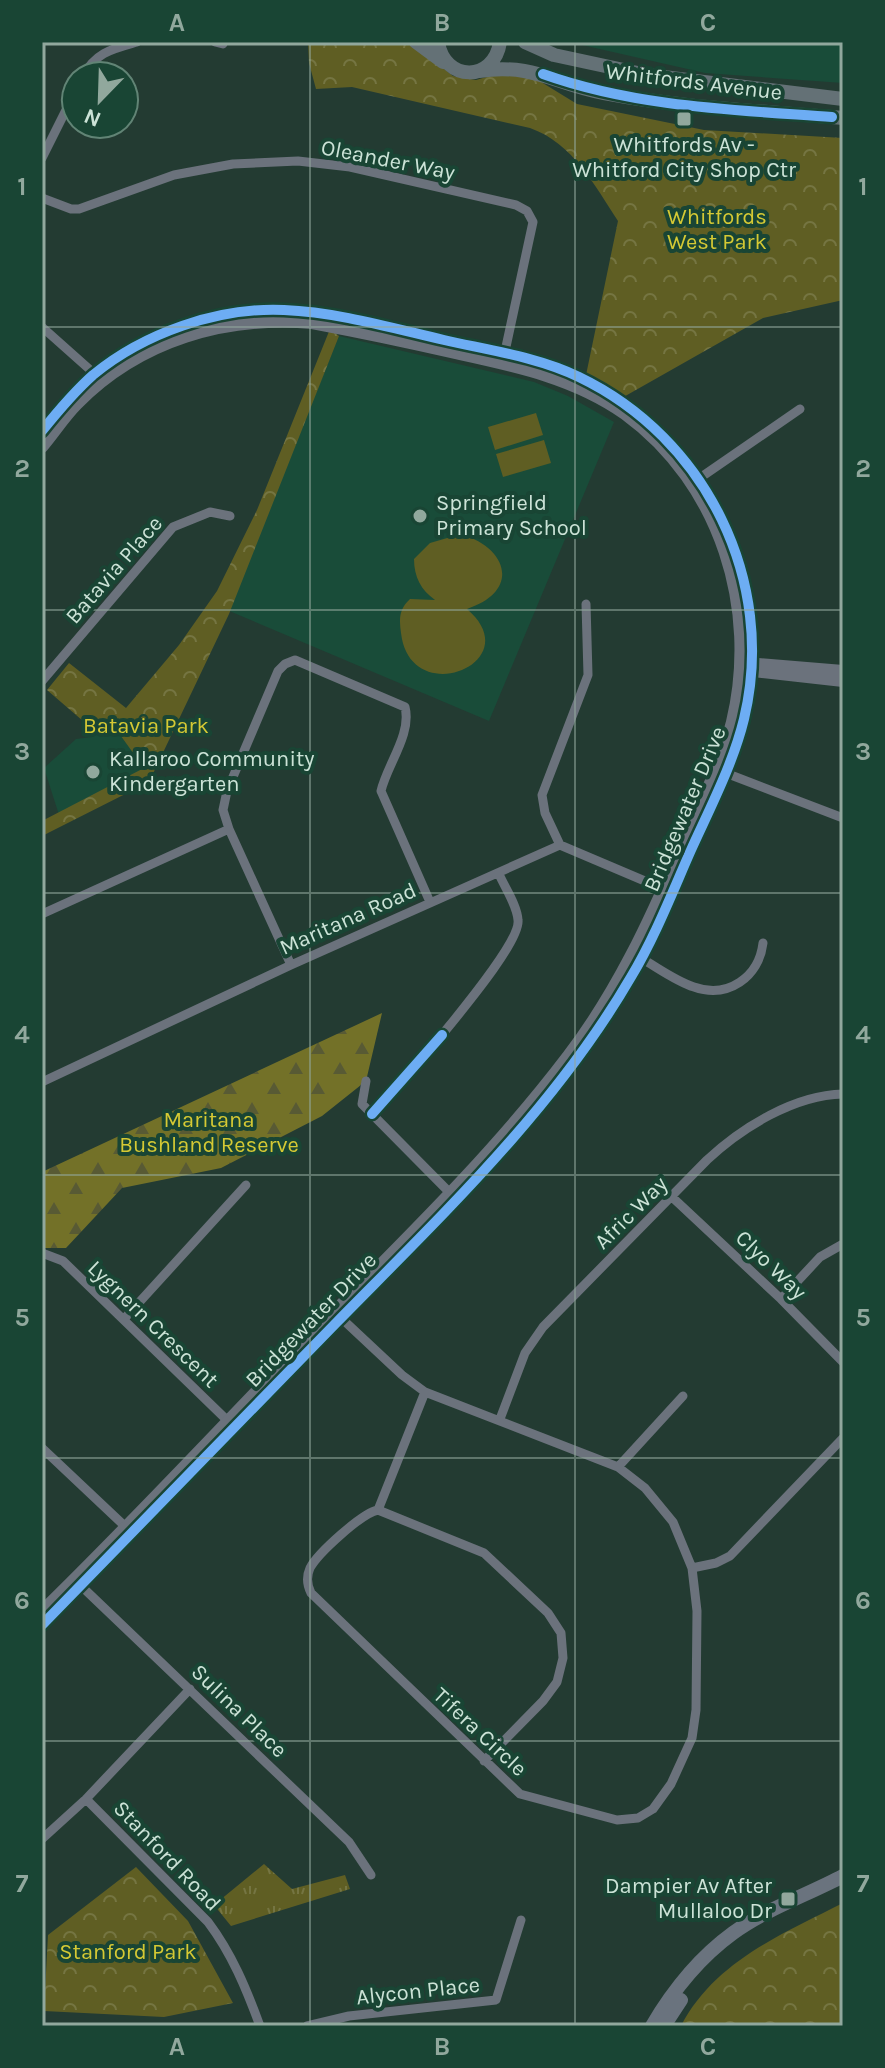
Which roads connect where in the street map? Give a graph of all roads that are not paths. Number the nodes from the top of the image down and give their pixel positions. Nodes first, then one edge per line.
1 (137, 42) edge
2 (416, 42) edge
3 (438, 42) edge
4 (500, 42) edge
5 (525, 42) edge
6 (93, 60) edge
7 (450, 66) junction
8 (479, 71) junction
9 (843, 99) edge
10 (843, 118) edge
11 (60, 122) edge
12 (42, 158) edge
13 (42, 198) edge
14 (42, 327) edge
15 (503, 359) junction
16 (98, 378) junction
17 (800, 409) dead end
18 (42, 431) edge
19 (42, 447) edge
20 (695, 480) junction
21 (230, 516) dead end
22 (586, 604) dead end
23 (747, 667) junction
24 (843, 671) edge
25 (42, 681) edge
26 (843, 681) edge
27 (719, 771) junction
28 (843, 818) edge
29 (229, 829) junction
30 (560, 845) junction
31 (499, 874) junction
32 (668, 891) junction
33 (430, 902) junction
34 (42, 914) edge
35 (763, 943) dead end
36 (637, 956) junction
37 (291, 965) junction
38 (442, 1035) dead end
39 (366, 1081) dead end
40 (42, 1082) edge
41 (843, 1094) edge
42 (246, 1185) dead end
43 (453, 1196) junction
44 (672, 1197) junction
45 (843, 1244) edge
46 (42, 1253) edge
47 (781, 1299) junction
48 (338, 1315) junction
49 (124, 1319) junction
50 (843, 1362) edge
51 (425, 1392) junction
52 (683, 1396) dead end
53 (500, 1419) junction
54 (232, 1425) junction
55 (843, 1438) edge
56 (42, 1448) edge
57 (618, 1467) junction
58 (378, 1510) junction
59 (128, 1530) junction
60 (692, 1568) junction
61 (77, 1583) junction
62 (42, 1611) edge
63 (42, 1625) edge
64 (190, 1689) junction
65 (484, 1761) junction
66 (86, 1799) junction
67 (42, 1839) edge
68 (371, 1875) dead end
69 (843, 1876) edge
70 (843, 1887) edge
71 (521, 1920) dead end
72 (260, 2026) edge
73 (307, 2026) edge
74 (652, 2026) edge
75 (664, 2026) edge

1 - 6 street
2 - 7 main road
3 - 7 main road
4 - 8 main road
5 - 9 main road, Whitfords Avenue
7 - 8 main road, Whitfords Avenue
8 - 10 main road, Whitfords Avenue
11 - 12 street
13 - 15 street, Oleander Way
14 - 16 street
15 - 16 street, Bridgewater Drive
15 - 20 street, Bridgewater Drive
16 - 18 street, Bridgewater Drive
16 - 19 street, Bridgewater Drive
17 - 20 street
20 - 23 street, Bridgewater Drive
21 - 25 street, Batavia Place
22 - 30 street
23 - 24 street
23 - 26 street
23 - 27 street, Bridgewater Drive
27 - 28 street
27 - 32 street, Bridgewater Drive
29 - 33 street
29 - 34 street
29 - 37 street
30 - 31 street, Maritana Road
30 - 32 street
31 - 33 street, Maritana Road
31 - 38 street
32 - 36 street, Bridgewater Drive
33 - 37 street, Maritana Road
35 - 36 street
36 - 43 street, Bridgewater Drive
37 - 40 street, Maritana Road
39 - 43 street
41 - 44 street, Afric Way
42 - 49 street
43 - 48 street, Bridgewater Drive
44 - 47 street, Clyo Way
44 - 53 street, Afric Way
45 - 47 street
46 - 49 street, Lygnern Crescent
47 - 50 street, Clyo Way
48 - 51 street, Tifera Circle
48 - 54 street, Bridgewater Drive
49 - 54 street, Lygnern Crescent
51 - 53 street, Tifera Circle
51 - 58 street
52 - 57 street
53 - 57 street, Tifera Circle
54 - 59 street, Bridgewater Drive
55 - 60 street
56 - 59 street
57 - 60 street, Tifera Circle
58 - 65 street, Tifera Circle
58 - 65 street
59 - 61 street, Bridgewater Drive
60 - 65 street, Tifera Circle
61 - 62 street, Bridgewater Drive
61 - 63 street, Bridgewater Drive
61 - 64 street, Sulina Place
64 - 66 street
64 - 68 street, Sulina Place
66 - 67 street
66 - 72 street, Stanford Road
69 - 74 main road
70 - 75 main road
71 - 73 street, Alycon Place

